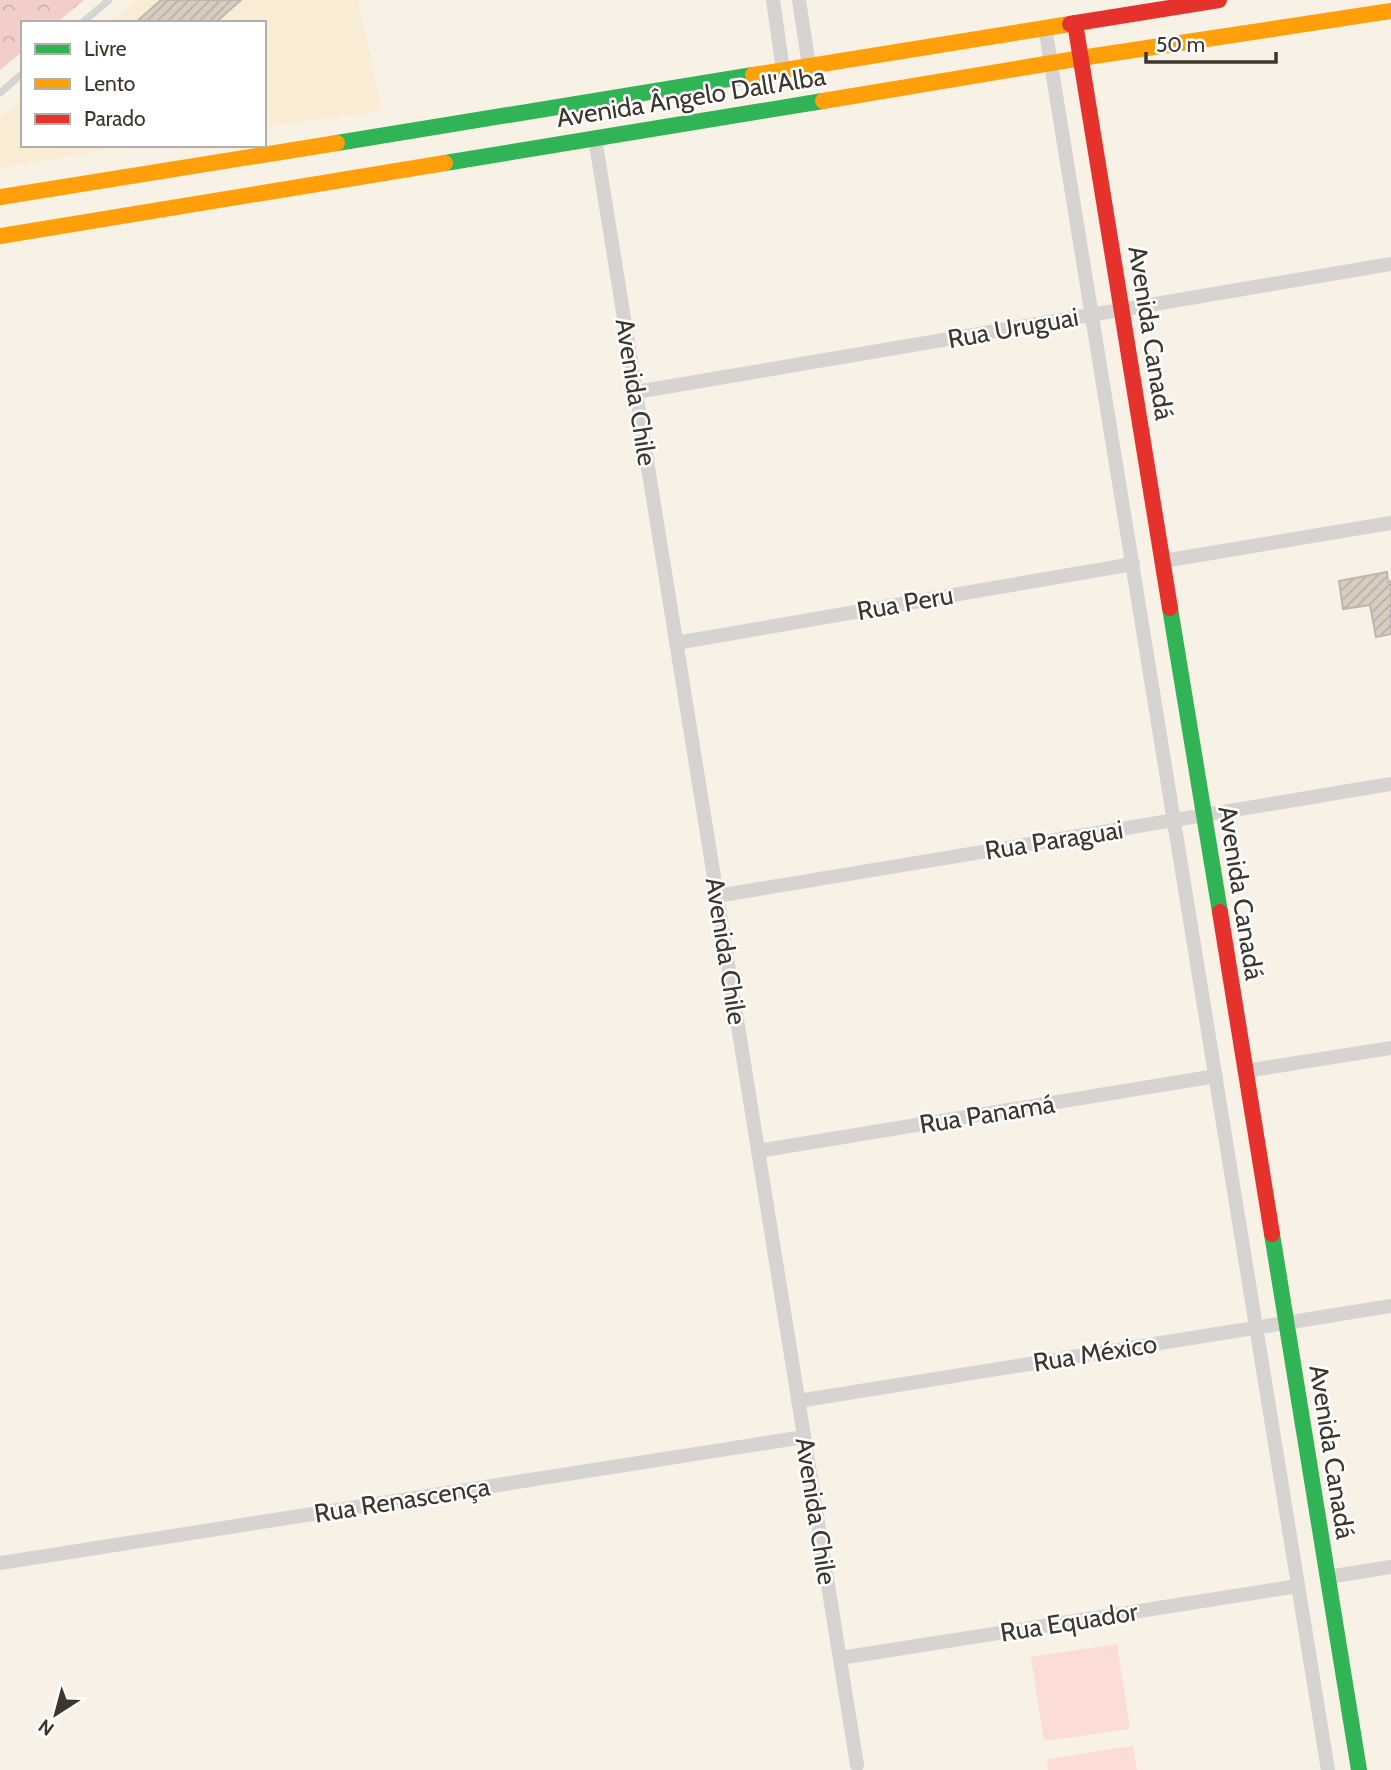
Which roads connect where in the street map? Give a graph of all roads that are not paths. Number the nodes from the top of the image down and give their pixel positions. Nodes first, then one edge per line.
1 (108, 0) edge
2 (773, 0) edge
3 (799, 0) edge
4 (1219, 0) edge
5 (1391, 11) edge
6 (84, 21) edge
7 (1075, 23) junction
8 (1045, 27) junction
9 (1081, 58) junction
10 (1052, 62) junction
11 (809, 66) junction
12 (783, 70) junction
13 (21, 76) edge
14 (0, 93) edge
15 (595, 138) junction
16 (0, 197) edge
17 (0, 236) edge
18 (1391, 264) edge
19 (1122, 310) junction
20 (1093, 314) junction
21 (636, 392) junction
22 (1391, 523) edge
23 (1163, 561) junction
24 (1133, 564) junction
25 (676, 643) junction
26 (1391, 784) edge
27 (1204, 815) junction
28 (1175, 820) junction
29 (717, 896) junction
30 (1391, 1048) edge
31 (1246, 1071) junction
32 (1216, 1076) junction
33 (758, 1151) junction
34 (1391, 1306) edge
35 (1286, 1323) junction
36 (1257, 1327) junction
37 (798, 1401) junction
38 (804, 1437) junction
39 (0, 1563) edge
40 (1391, 1567) edge
41 (1328, 1577) junction
42 (1298, 1586) junction
43 (840, 1658) junction
44 (857, 1765) dead end
45 (1328, 1770) edge
46 (1359, 1770) edge

1 - 6 lane
2 - 12 street
3 - 11 street
4 - 7 main road, Avenida Ângelo Dall'Alba
5 - 9 main road, Avenida Ângelo Dall'Alba
7 - 8 main road, Avenida Ângelo Dall'Alba
7 - 9 main road, Avenida Canadá
8 - 10 street, Avenida Canadá
8 - 11 main road, Avenida Ângelo Dall'Alba
9 - 10 main road, Avenida Ângelo Dall'Alba
9 - 19 main road, Avenida Canadá
10 - 15 main road, Avenida Ângelo Dall'Alba
10 - 20 street, Avenida Canadá
11 - 12 main road, Avenida Ângelo Dall'Alba
12 - 16 main road, Avenida Ângelo Dall'Alba
13 - 14 lane
15 - 17 main road, Avenida Ângelo Dall'Alba
15 - 21 street, Avenida Chile
18 - 19 street, Rua Uruguai
19 - 20 street, Rua Uruguai
19 - 23 main road, Avenida Canadá
20 - 21 street, Rua Uruguai
20 - 24 street, Avenida Canadá
21 - 25 street, Avenida Chile
22 - 23 street
23 - 27 main road, Avenida Canadá
24 - 25 street, Rua Peru
24 - 28 street, Avenida Canadá
25 - 29 street, Avenida Chile
26 - 27 street, Rua Paraguai
27 - 28 street, Rua Paraguai
27 - 31 main road, Avenida Canadá
28 - 29 street, Rua Paraguai
28 - 32 street, Avenida Canadá
29 - 33 street, Avenida Chile
30 - 31 street
31 - 35 main road, Avenida Canadá
32 - 33 street, Rua Panamá
32 - 36 street, Avenida Canadá
33 - 37 street, Avenida Chile
34 - 35 street, Rua México
35 - 36 street, Rua México
35 - 41 main road, Avenida Canadá
36 - 37 street, Rua México
36 - 42 street, Avenida Canadá
37 - 38 street, Avenida Chile
38 - 39 street, Rua Renascença
38 - 43 street, Avenida Chile
40 - 41 street
41 - 46 main road, Avenida Canadá
42 - 43 street, Rua Equador
42 - 45 street, Avenida Canadá
43 - 44 street, Avenida Chile

